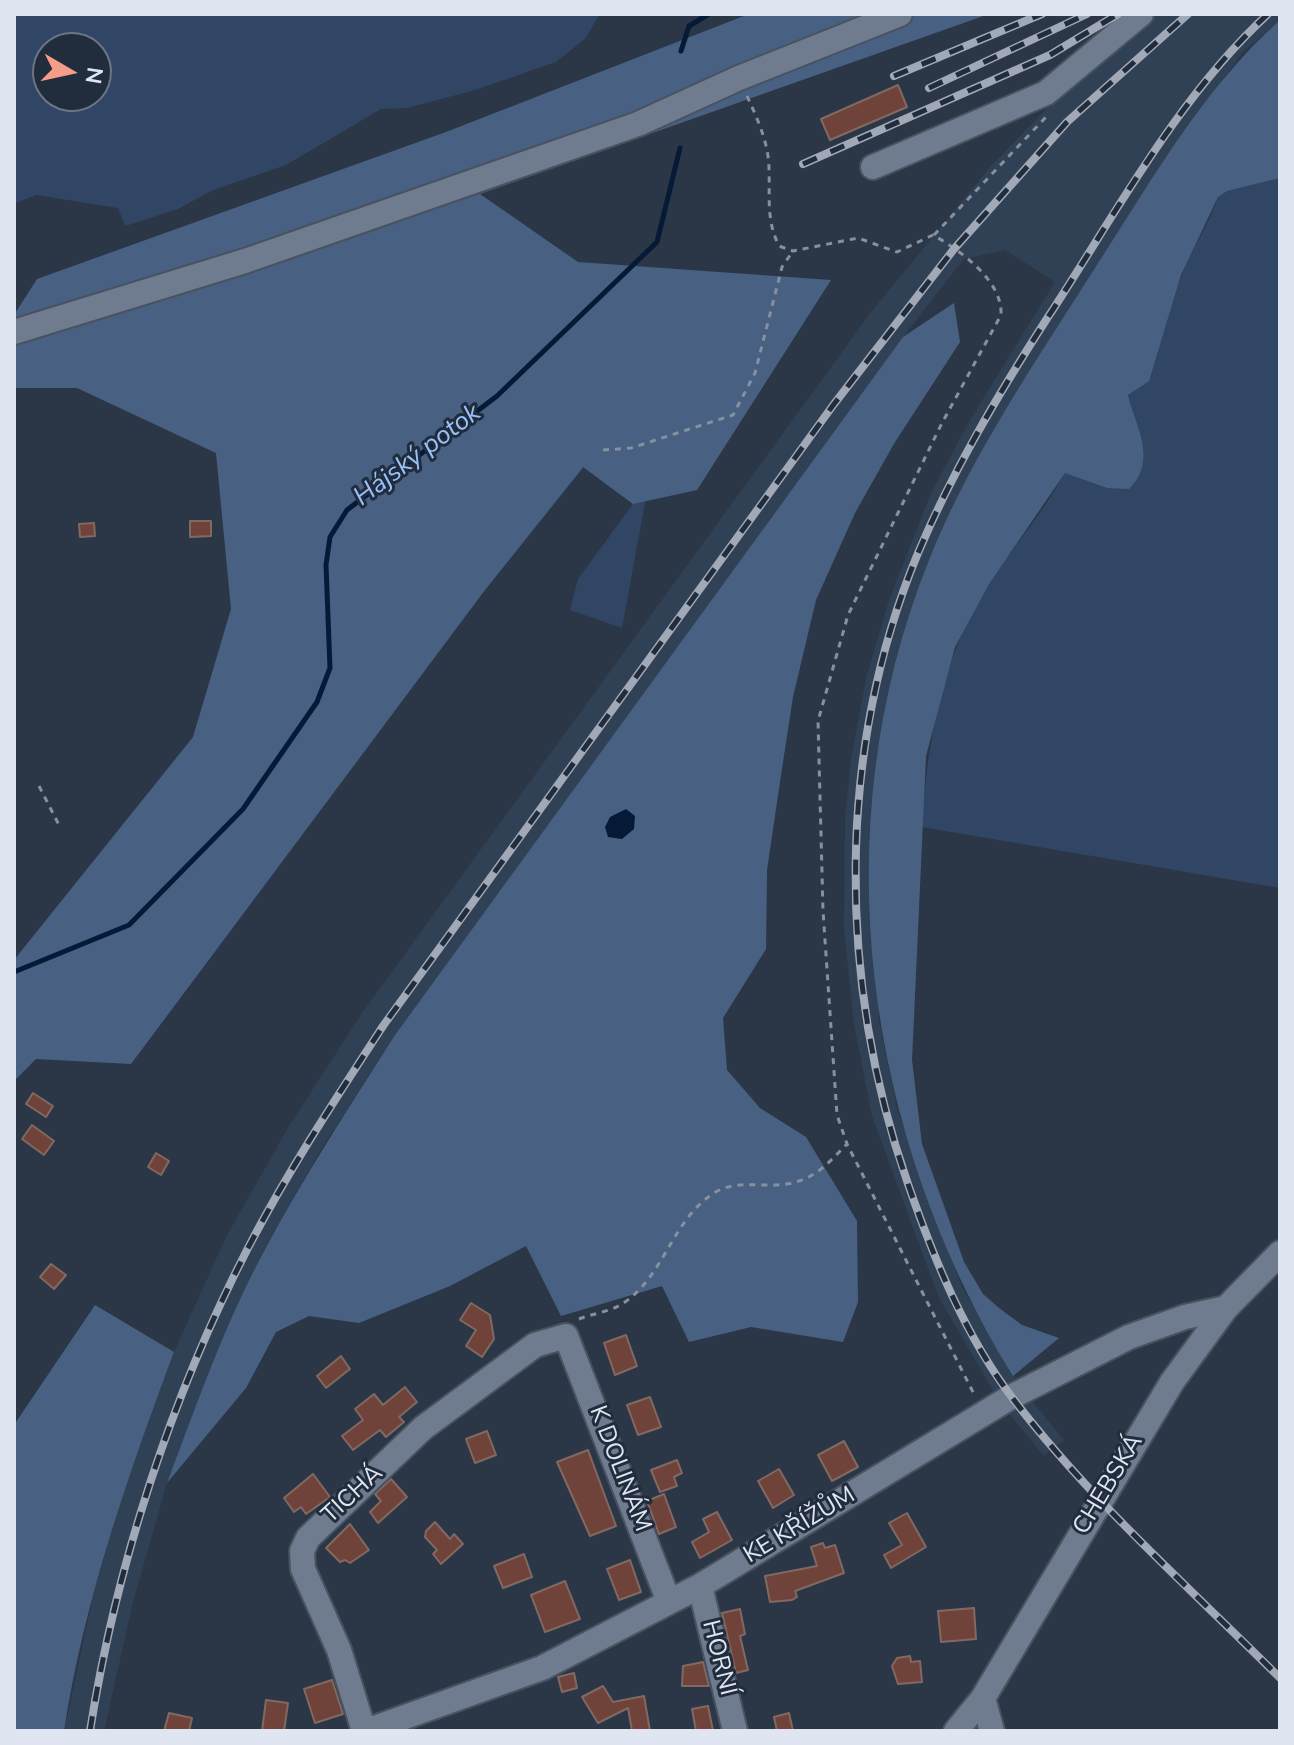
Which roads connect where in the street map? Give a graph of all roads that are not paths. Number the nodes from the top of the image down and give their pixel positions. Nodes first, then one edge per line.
1 (900, 14) edge
2 (1141, 14) edge
3 (873, 167) dead end
4 (14, 332) edge
5 (1280, 1253) edge
6 (1226, 1308) junction
7 (565, 1336) joint
8 (700, 1586) junction
9 (669, 1602) junction
10 (983, 1698) junction
11 (365, 1731) edge
12 (735, 1731) edge
13 (956, 1731) edge
14 (992, 1731) edge

1 - 4 street
2 - 3 street
5 - 6 street, CHEBSKÁ
6 - 8 street, KE KŘÍŽŮM
6 - 10 street, CHEBSKÁ
7 - 9 street, K DOLINÁM
7 - 11 street, TICHÁ
8 - 9 street, KE KŘÍŽŮM
8 - 12 street, HORNÍ
9 - 11 street, KE KŘÍŽŮM
10 - 13 street, CHEBSKÁ
10 - 14 street

